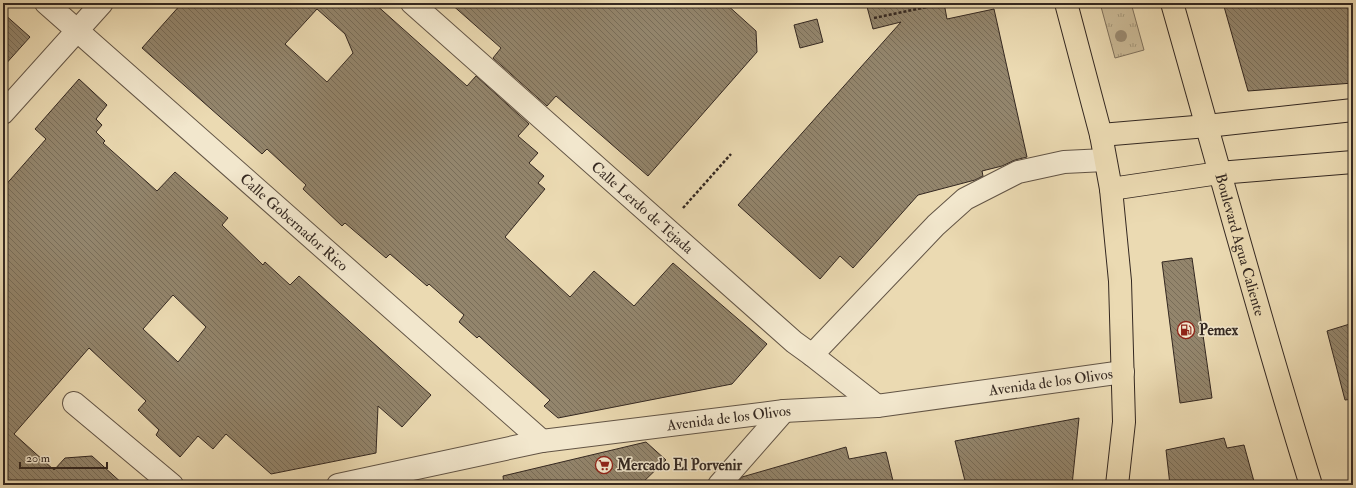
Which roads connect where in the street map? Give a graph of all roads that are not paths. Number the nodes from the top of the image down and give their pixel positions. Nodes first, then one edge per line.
1 (46, 3) edge
2 (102, 3) edge
3 (412, 3) edge
4 (1066, 3) edge
5 (1172, 3) edge
6 (78, 31) junction
7 (1353, 110) edge
8 (3, 113) edge
9 (1207, 126) junction
10 (1101, 135) junction
11 (1105, 160) junction
12 (1353, 162) edge
13 (1219, 173) junction
14 (1111, 188) junction
15 (812, 355) junction
16 (1123, 372) junction
17 (74, 403) dead end
18 (877, 406) junction
19 (784, 411) junction
20 (542, 441) junction
21 (172, 485) edge
22 (338, 485) edge
23 (719, 485) edge
24 (1117, 485) edge
25 (1311, 485) edge

1 - 6 street, Calle Gobernador Rico
2 - 6 street
3 - 15 street, Calle Lerdo de Tejada
4 - 10 main road
5 - 9 main road, Boulevard Agua Caliente
6 - 8 street
6 - 20 street, Calle Gobernador Rico
7 - 9 main road
9 - 10 main road
9 - 13 main road, Boulevard Agua Caliente
10 - 11 main road
11 - 14 main road
11 - 15 street
12 - 13 main road
13 - 14 main road
13 - 25 main road, Boulevard Agua Caliente
14 - 16 main road
15 - 18 street, Calle Lerdo de Tejada
16 - 18 street, Avenida de los Olivos
16 - 24 main road
17 - 21 street
18 - 19 street, Avenida de los Olivos
19 - 20 street, Avenida de los Olivos
19 - 23 street
20 - 22 street, Avenida de los Olivos

